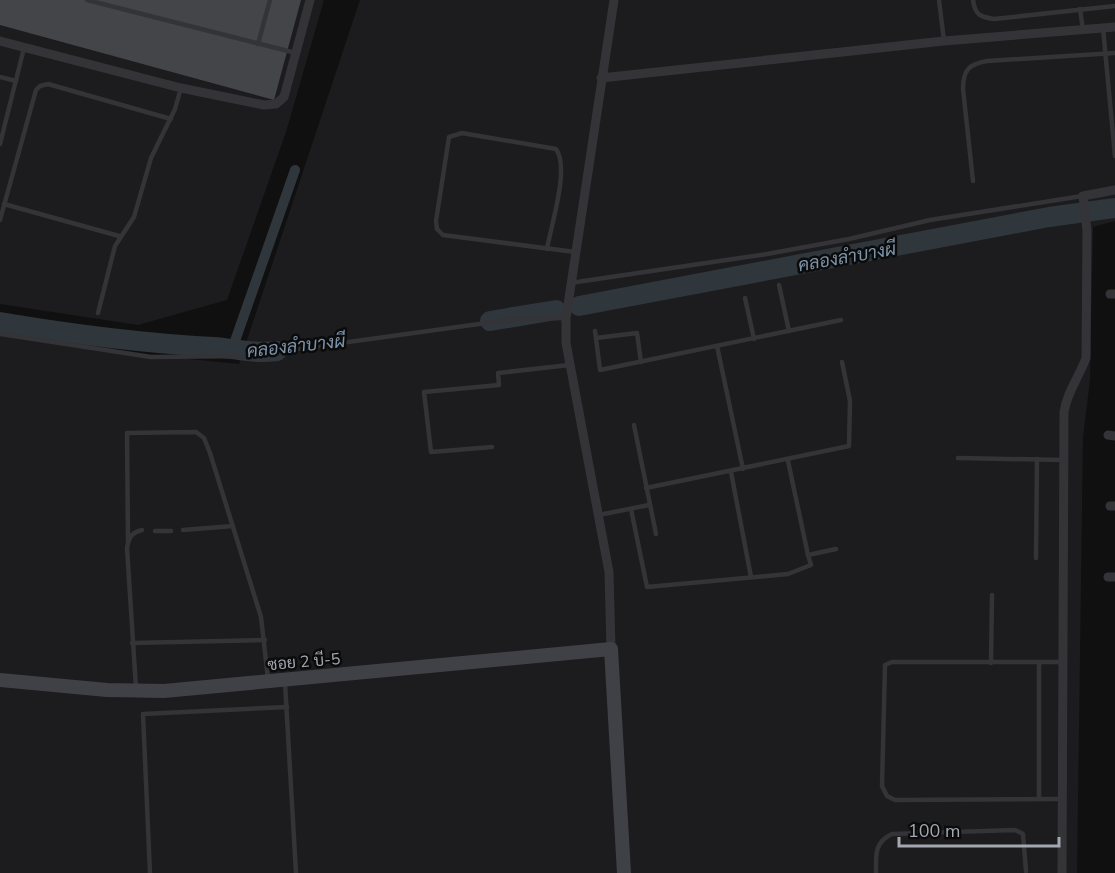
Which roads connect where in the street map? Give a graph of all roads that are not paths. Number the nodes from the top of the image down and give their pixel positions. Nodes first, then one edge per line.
1 (87, 0) edge
2 (270, 0) edge
3 (310, 0) edge
4 (614, 0) edge
5 (939, 0) edge
6 (973, 0) edge
7 (1115, 6) edge
8 (1080, 9) junction
9 (1115, 27) edge
10 (1103, 28) junction
11 (1083, 31) junction
12 (0, 41) edge
13 (944, 41) junction
14 (258, 44) junction
15 (24, 48) junction
16 (296, 53) junction
17 (1106, 53) junction
18 (1115, 53) edge
19 (0, 76) edge
20 (601, 78) junction
21 (16, 81) junction
22 (181, 88) junction
23 (171, 119) junction
24 (0, 144) edge
25 (1115, 156) edge
26 (973, 181) dead end
27 (1115, 190) edge
28 (1083, 196) junction
29 (4, 204) junction
30 (0, 220) edge
31 (119, 236) junction
32 (547, 249) junction
33 (575, 252) junction
34 (570, 283) junction
35 (779, 285) dead end
36 (745, 297) dead end
37 (99, 313) dead end
38 (566, 318) junction
39 (842, 320) dead end
40 (595, 331) dead end
41 (789, 331) junction
42 (0, 334) edge
43 (596, 338) junction
44 (753, 339) junction
45 (717, 346) junction
46 (641, 362) junction
47 (842, 362) dead end
48 (570, 365) junction
49 (634, 425) dead end
50 (492, 447) dead end
51 (958, 458) dead end
52 (1037, 459) junction
53 (1064, 460) junction
54 (788, 461) junction
55 (743, 469) junction
56 (731, 472) junction
57 (646, 489) junction
58 (649, 505) junction
59 (631, 509) junction
60 (599, 514) junction
61 (233, 526) junction
62 (142, 530) dead end
63 (183, 530) dead end
64 (155, 531) dead end
65 (171, 531) dead end
66 (656, 534) dead end
67 (128, 542) junction
68 (836, 549) dead end
69 (808, 555) junction
70 (1036, 558) dead end
71 (751, 577) junction
72 (992, 596) dead end
73 (265, 640) junction
74 (132, 643) junction
75 (611, 649) junction
76 (1039, 662) junction
77 (1063, 662) junction
78 (991, 663) junction
79 (0, 680) edge
80 (285, 680) junction
81 (268, 682) junction
82 (136, 691) junction
83 (287, 707) junction
84 (1039, 798) junction
85 (1062, 799) junction
86 (1026, 871) dead end
87 (150, 873) edge
88 (296, 873) edge
89 (624, 873) edge
90 (876, 873) edge
91 (1062, 873) edge

1 - 14 lane
2 - 14 lane
3 - 16 street
4 - 20 street
5 - 13 lane
6 - 8 lane
7 - 8 lane
8 - 11 lane
9 - 10 street
10 - 11 street
10 - 17 lane
11 - 13 street
12 - 15 street
13 - 20 street
14 - 16 lane
15 - 21 lane
15 - 22 street
16 - 22 street
17 - 18 lane
17 - 25 lane
17 - 26 lane
19 - 21 lane
20 - 33 street
21 - 24 lane
22 - 23 lane
23 - 29 lane
23 - 31 lane
27 - 28 street
28 - 34 lane
28 - 53 street
29 - 30 lane
29 - 31 lane
31 - 37 lane
32 - 32 lane
32 - 33 lane
33 - 34 street
34 - 38 street
35 - 41 lane
36 - 44 lane
38 - 42 lane
38 - 48 street
39 - 41 lane
40 - 43 lane
41 - 44 lane
43 - 46 lane
43 - 46 lane
44 - 45 lane
45 - 46 lane
45 - 55 lane
47 - 54 lane
48 - 50 lane
48 - 60 street
49 - 57 lane
51 - 52 lane
52 - 53 lane
52 - 70 lane
53 - 77 street
54 - 55 lane
54 - 69 lane
55 - 56 lane
56 - 57 lane
56 - 71 lane
57 - 58 lane
58 - 59 lane
58 - 66 lane
59 - 60 lane
59 - 71 lane
60 - 75 street
61 - 63 lane
61 - 67 lane
61 - 73 lane
62 - 67 lane
64 - 65 lane
67 - 74 lane
68 - 69 lane
69 - 71 lane
72 - 78 lane
73 - 74 lane
73 - 81 lane
74 - 82 lane
75 - 80 street, ซอย 2 บี-5
75 - 89 street
76 - 77 lane
76 - 78 lane
76 - 84 lane
77 - 85 street
78 - 84 lane
79 - 82 street, ซอย 2 บี-5
80 - 81 street, ซอย 2 บี-5
80 - 83 lane
81 - 82 street, ซอย 2 บี-5
83 - 87 lane
83 - 88 lane
84 - 85 lane
85 - 91 street
86 - 90 lane

